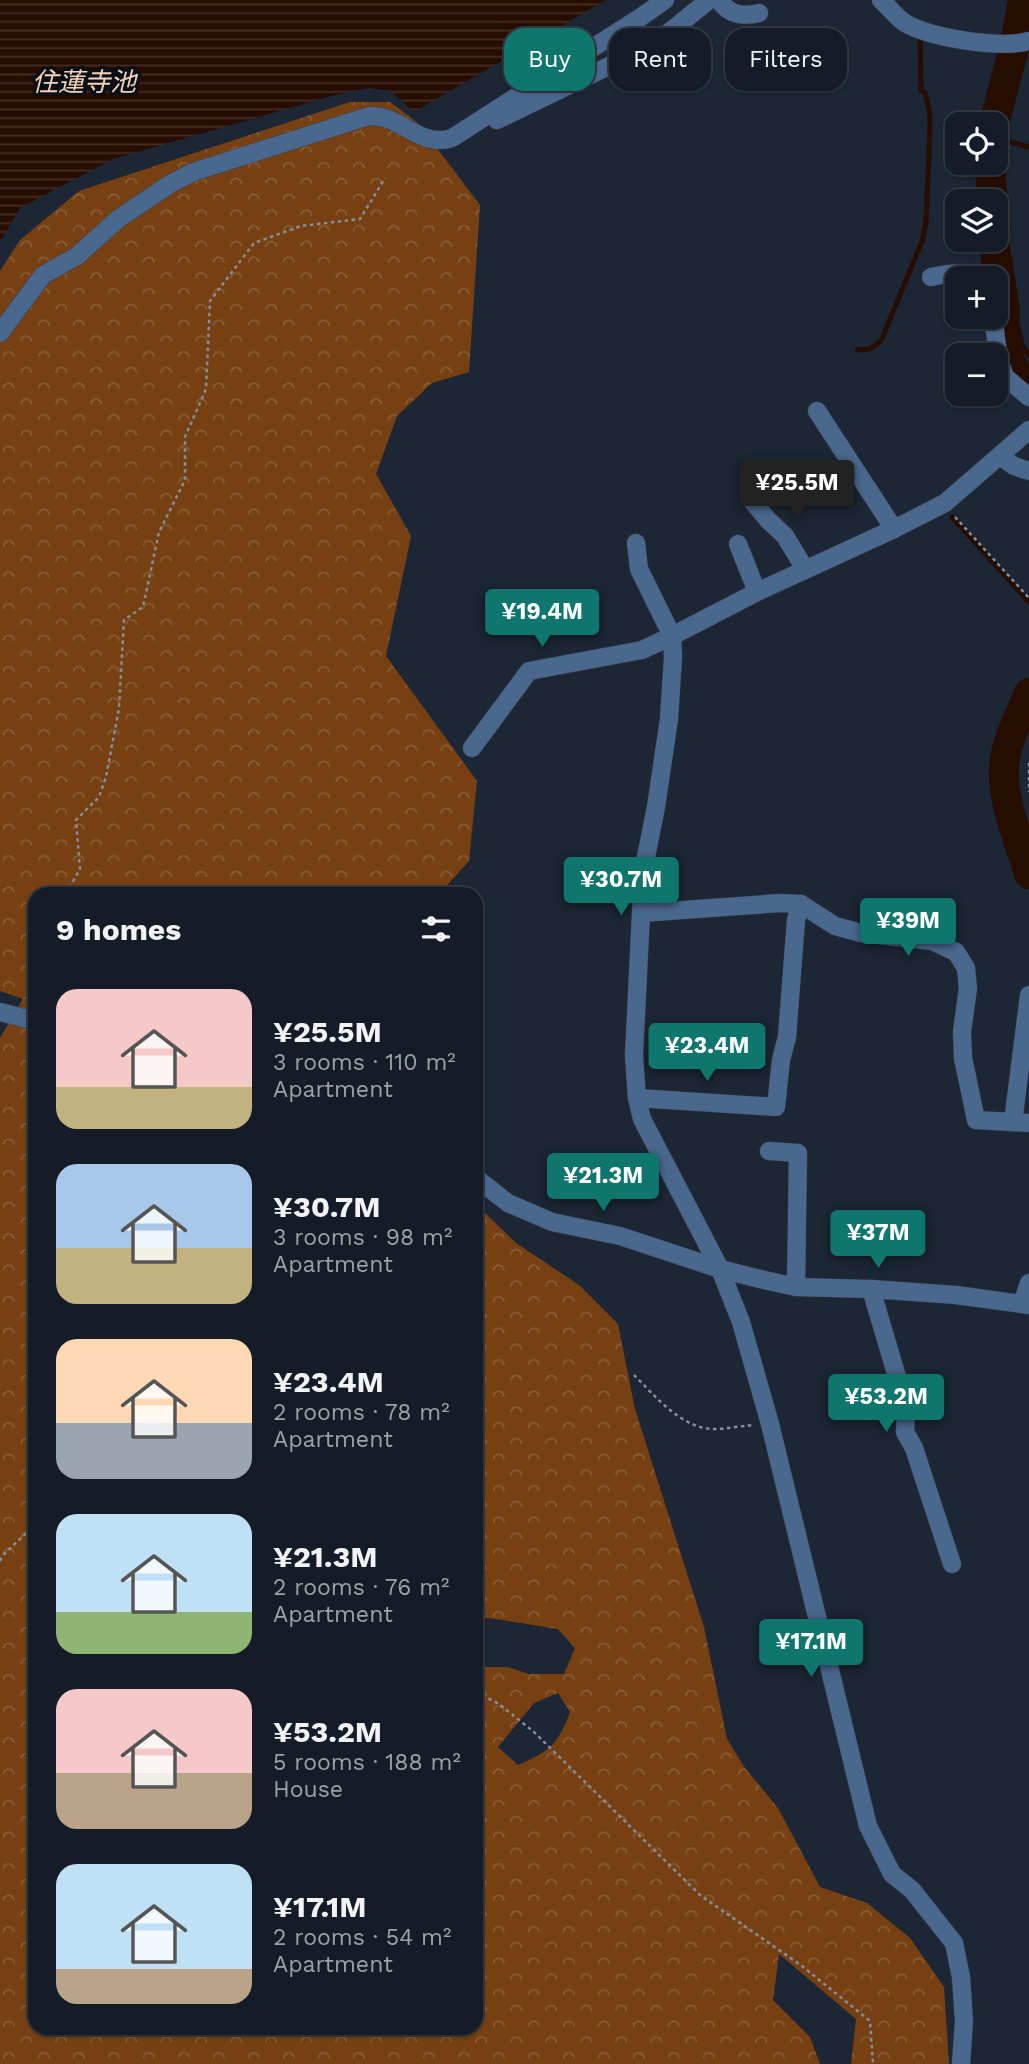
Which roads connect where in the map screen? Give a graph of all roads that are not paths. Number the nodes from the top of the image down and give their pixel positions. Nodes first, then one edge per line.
1 (665, 0) edge
2 (709, 0) edge
3 (719, 0) edge
4 (881, 0) edge
5 (759, 13) dead end
6 (1027, 41) edge
7 (459, 134) junction
8 (945, 274) edge
9 (931, 277) dead end
10 (995, 329) edge
11 (0, 334) edge
12 (1029, 397) edge
13 (817, 411) dead end
14 (1029, 430) edge
15 (1000, 456) junction
16 (1029, 471) edge
17 (750, 498) dead end
18 (894, 529) junction
19 (636, 543) dead end
20 (738, 544) dead end
21 (805, 569) junction
22 (757, 592) junction
23 (672, 636) junction
24 (472, 748) dead end
25 (801, 904) junction
26 (641, 913) junction
27 (1029, 995) edge
28 (0, 1012) edge
29 (28, 1019) edge
30 (637, 1098) junction
31 (1021, 1122) edge
32 (769, 1151) dead end
33 (483, 1183) edge
34 (720, 1269) junction
35 (1029, 1283) edge
36 (796, 1287) junction
37 (872, 1289) junction
38 (1025, 1305) edge
39 (952, 1564) dead end
40 (961, 2064) edge

1 - 7 street
2 - 7 street
3 - 5 street
4 - 6 street
7 - 11 street
8 - 9 street
10 - 12 street
13 - 18 street
14 - 15 street
15 - 16 street
15 - 18 street
17 - 21 street
18 - 21 street
19 - 23 street
20 - 22 street
21 - 22 street
22 - 23 street
23 - 24 street
23 - 26 street
25 - 26 street
25 - 30 street
25 - 31 street
26 - 30 street
27 - 31 street
28 - 29 street
30 - 34 street
32 - 36 street
33 - 34 street
34 - 36 street
34 - 40 street
35 - 38 street
36 - 37 street
37 - 38 street
37 - 39 street

